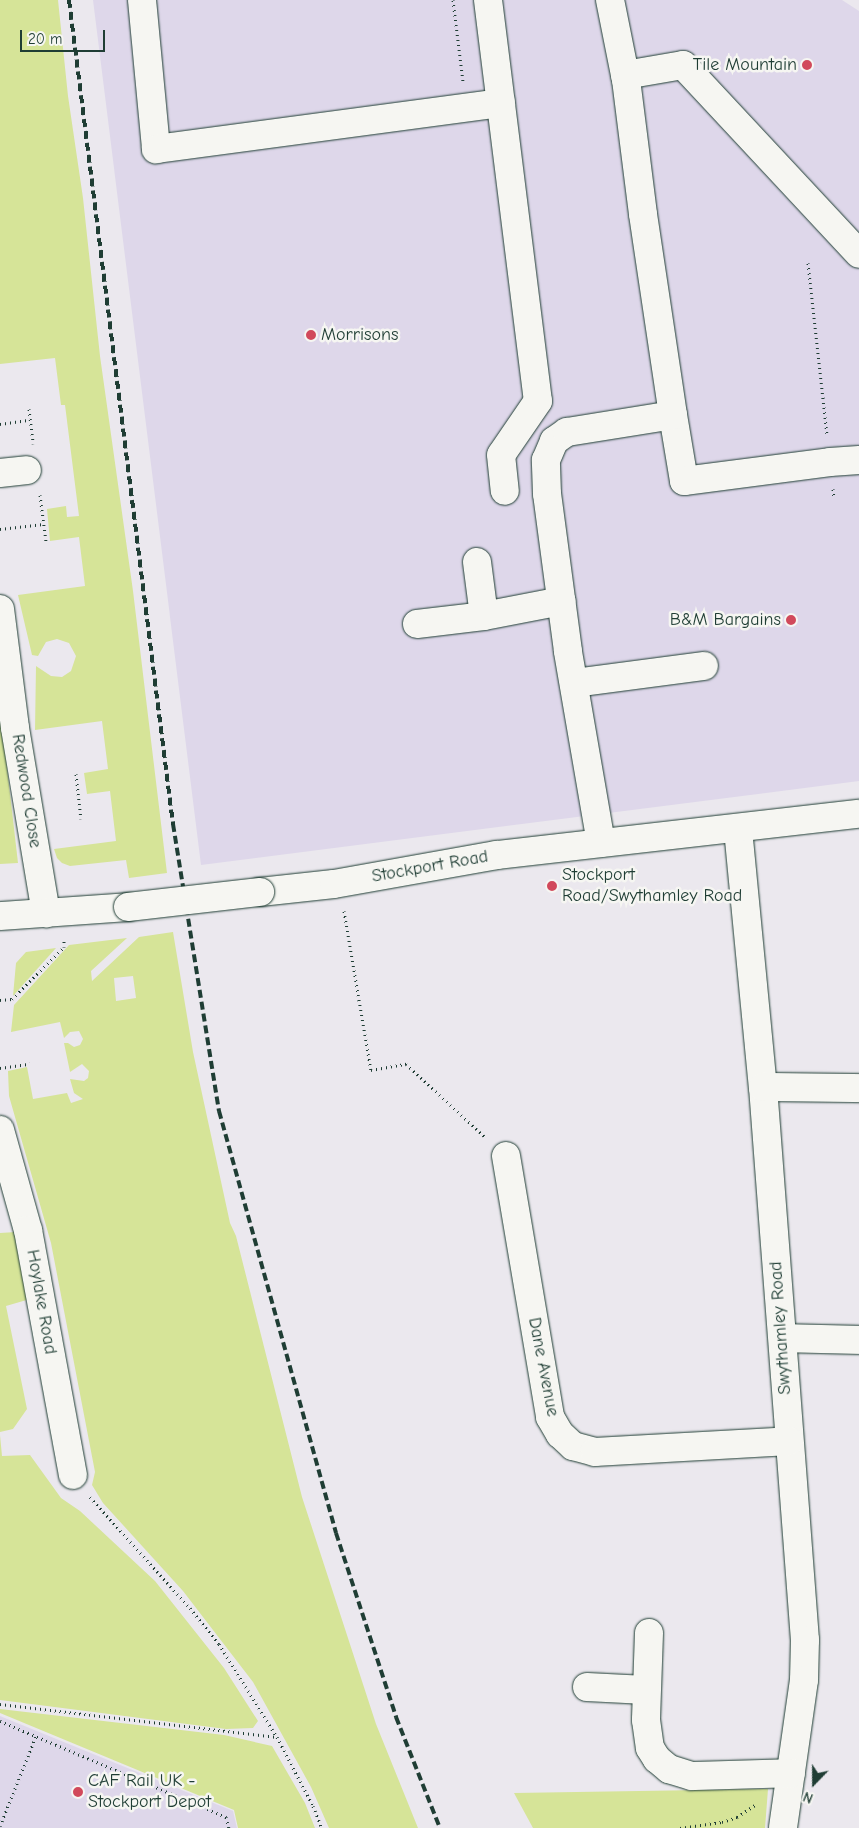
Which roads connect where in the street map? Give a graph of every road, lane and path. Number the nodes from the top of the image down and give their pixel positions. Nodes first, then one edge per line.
1 (142, 0) edge
2 (453, 0) edge
3 (488, 0) edge
4 (610, 0) edge
5 (625, 75) junction
6 (501, 103) junction
7 (467, 107) junction
8 (859, 254) edge
9 (808, 263) dead end
10 (29, 409) dead end
11 (673, 415) junction
12 (30, 420) junction
13 (0, 424) edge
14 (859, 460) edge
15 (830, 462) junction
16 (34, 469) junction
17 (0, 474) edge
18 (505, 491) dead end
19 (834, 498) dead end
20 (44, 524) junction
21 (0, 529) edge
22 (46, 541) dead end
23 (477, 562) dead end
24 (562, 601) junction
25 (0, 609) edge
26 (484, 616) junction
27 (417, 624) dead end
28 (704, 666) dead end
29 (574, 683) junction
30 (76, 774) dead end
31 (859, 814) edge
32 (81, 819) dead end
33 (738, 828) junction
34 (601, 843) junction
35 (340, 883) junction
36 (55, 912) junction
37 (0, 916) edge
38 (0, 1000) edge
39 (30, 1064) dead end
40 (0, 1068) edge
41 (763, 1087) junction
42 (859, 1088) edge
43 (0, 1130) edge
44 (506, 1156) joint
45 (783, 1338) junction
46 (859, 1340) edge
47 (789, 1441) junction
48 (73, 1475) joint
49 (649, 1633) dead end
50 (588, 1687) dead end
51 (646, 1690) junction
52 (0, 1704) edge
53 (0, 1721) edge
54 (36, 1736) junction
55 (277, 1737) junction
56 (791, 1773) junction
57 (0, 1826) edge
58 (229, 1828) edge
59 (322, 1828) edge
60 (680, 1828) edge
61 (783, 1828) edge

1 - 7 street
2 - 7 path
3 - 6 street
4 - 5 street
5 - 8 street
5 - 11 street
6 - 7 street
6 - 18 street
9 - 15 path
10 - 12 path
11 - 15 street
11 - 24 street
12 - 13 path
12 - 16 path
14 - 15 street
15 - 19 path
16 - 17 street
16 - 20 path
20 - 21 path
20 - 22 path
23 - 26 street
24 - 26 street
24 - 29 street
25 - 36 street, Redwood Close
26 - 27 street
28 - 29 street
29 - 34 street
30 - 32 path
31 - 33 street, Stockport Road
33 - 34 street, Stockport Road
33 - 41 street, Swythamley Road
34 - 35 street, Stockport Road
35 - 36 street, Stockport Road, bridge
35 - 44 path
36 - 37 street, Stockport Road
36 - 38 path
39 - 40 path
41 - 42 street
41 - 45 street, Swythamley Road
43 - 48 street, Hoylake Road
44 - 47 street, Dane Avenue
45 - 46 street
45 - 47 street, Swythamley Road
47 - 56 street, Swythamley Road
48 - 55 path
49 - 51 street
50 - 51 street
51 - 56 street
52 - 55 path
53 - 54 path
54 - 57 path
54 - 58 path
55 - 59 path
56 - 60 path
56 - 61 street, Swythamley Road

